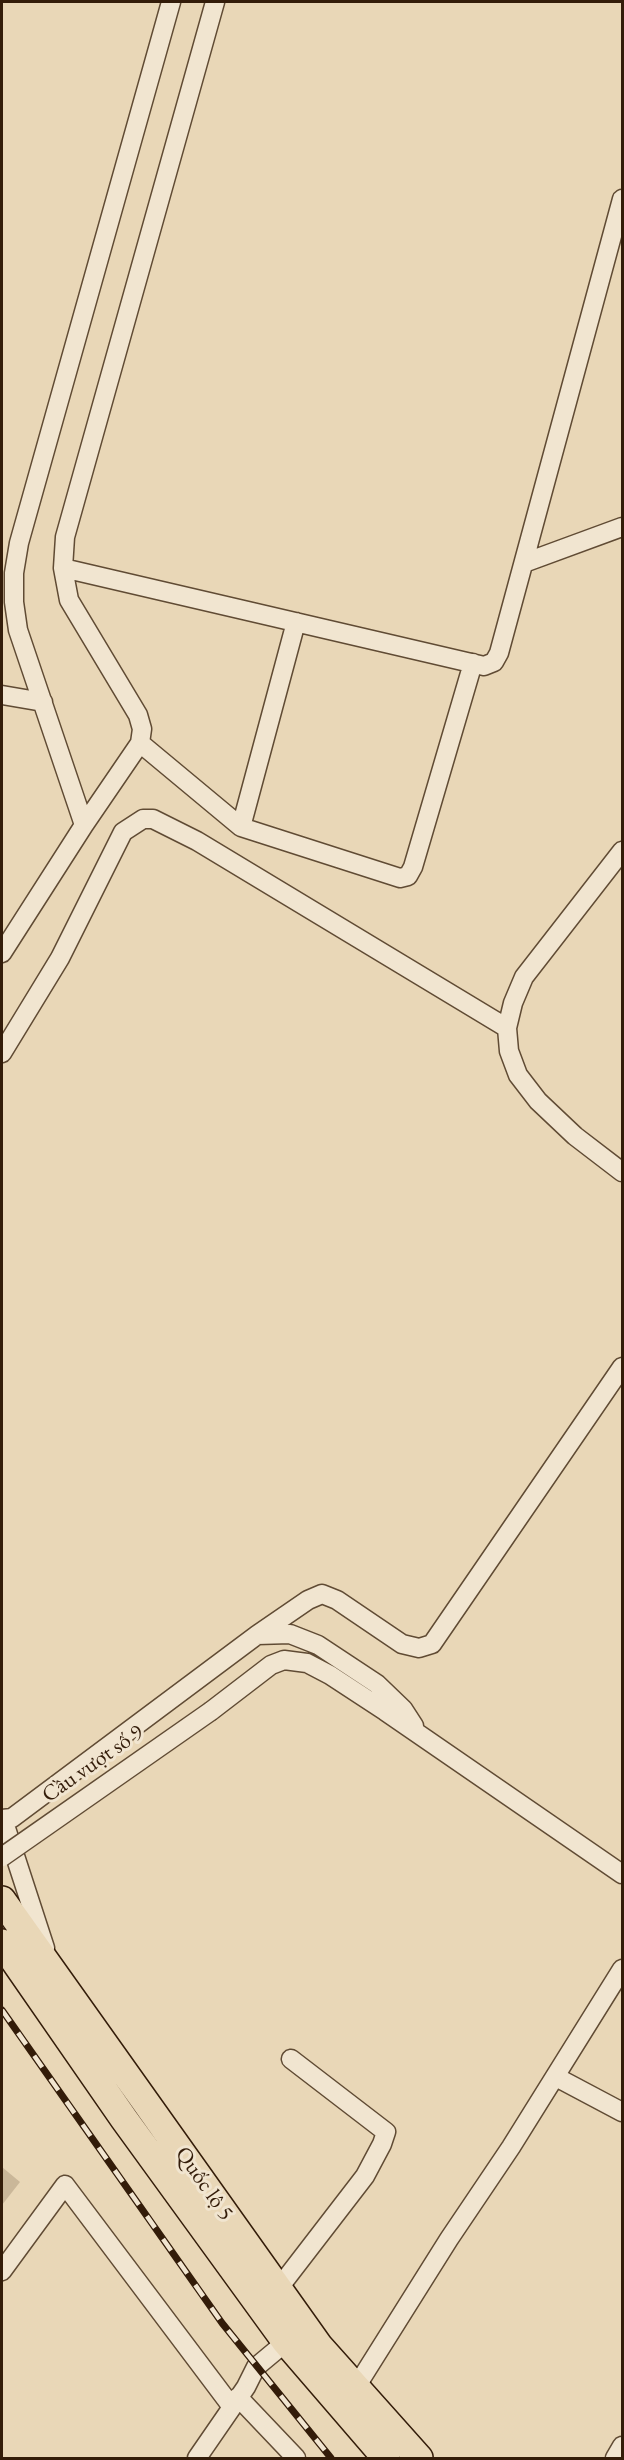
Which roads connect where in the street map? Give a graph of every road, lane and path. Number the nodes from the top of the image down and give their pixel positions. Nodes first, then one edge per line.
1 (171, 2) edge
2 (215, 2) edge
3 (622, 199) edge
4 (622, 527) edge
5 (524, 563) junction
6 (63, 568) junction
7 (296, 622) junction
8 (473, 663) junction
9 (2, 695) edge
10 (43, 702) junction
11 (140, 743) junction
12 (84, 825) junction
13 (241, 827) junction
14 (622, 851) edge
15 (2, 953) edge
16 (507, 1028) junction
17 (2, 1053) edge
18 (622, 1172) edge
19 (622, 1367) edge
20 (257, 1635) junction
21 (420, 1735) junction
22 (2, 1819) edge
23 (2, 1857) edge
24 (622, 1874) edge
25 (2, 1900) edge
26 (2, 1943) edge
27 (622, 1969) edge
28 (54, 1974) junction
29 (291, 2059) dead end
30 (556, 2077) junction
31 (622, 2112) edge
32 (2, 2271) edge
33 (278, 2289) junction
34 (286, 2342) junction
35 (356, 2387) junction
36 (235, 2402) junction
37 (622, 2446) edge
38 (197, 2458) edge
39 (296, 2458) edge
40 (386, 2458) edge
41 (419, 2458) edge
42 (615, 2458) edge

1 - 10 street
2 - 6 street
3 - 5 street
4 - 5 street
5 - 8 street
6 - 7 street
6 - 11 street
7 - 8 street
7 - 13 street
8 - 13 street
9 - 10 street
10 - 12 street
11 - 12 street
11 - 13 street
12 - 15 street
14 - 16 street
16 - 17 street
16 - 18 street
19 - 20 street
20 - 21 street
20 - 22 street
21 - 23 street, Cầu vượt số 9, bridge
21 - 24 street
22 - 28 street
25 - 28 highway, Quốc lộ 5
26 - 34 highway, Quốc lộ 5
27 - 30 street
28 - 33 highway, Quốc lộ 5
29 - 33 street
30 - 31 street
30 - 35 street
32 - 36 street
33 - 35 highway, Quốc lộ 5
34 - 36 street
34 - 40 highway, Quốc lộ 5
35 - 41 highway, Quốc lộ 5
36 - 38 street
36 - 39 street
37 - 42 street

